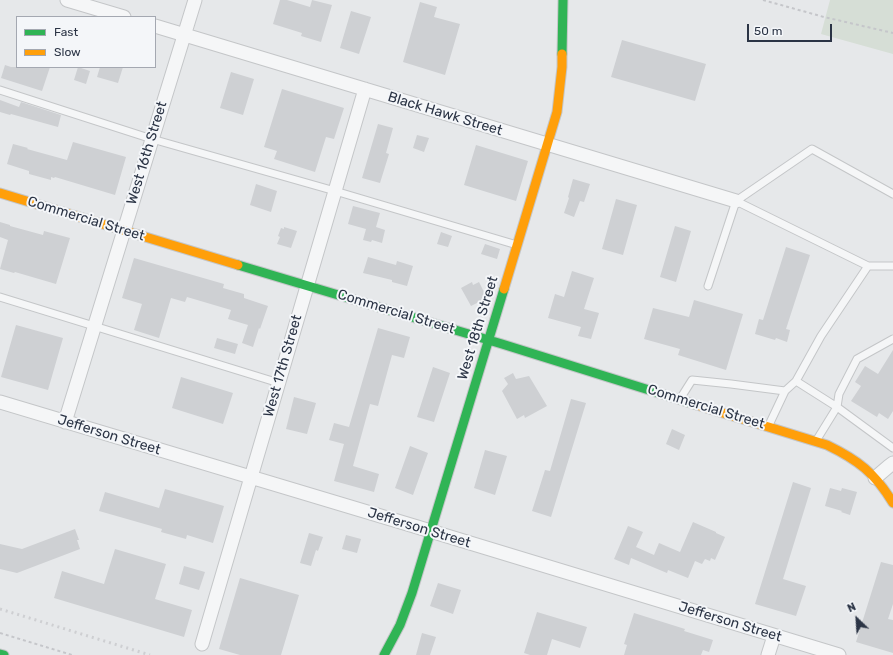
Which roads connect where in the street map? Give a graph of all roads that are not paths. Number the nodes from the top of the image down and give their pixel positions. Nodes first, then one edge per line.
1 (67, 0) edge
2 (194, 0) edge
3 (563, 0) edge
4 (121, 16) edge
5 (156, 26) edge
6 (184, 35) junction
7 (365, 89) junction
8 (0, 90) edge
9 (152, 139) junction
10 (547, 144) junction
11 (335, 191) junction
12 (0, 193) edge
13 (893, 194) edge
14 (736, 201) junction
15 (124, 230) junction
16 (517, 245) junction
17 (868, 266) junction
18 (893, 266) edge
19 (307, 286) junction
20 (708, 286) dead end
21 (0, 297) edge
22 (94, 326) junction
23 (893, 339) edge
24 (489, 340) junction
25 (796, 381) junction
26 (278, 383) junction
27 (785, 391) junction
28 (680, 399) junction
29 (0, 402) edge
30 (837, 407) junction
31 (65, 422) junction
32 (768, 427) junction
33 (816, 441) junction
34 (892, 445) edge
35 (893, 464) edge
36 (251, 478) junction
37 (875, 478) junction
38 (893, 503) edge
39 (430, 532) junction
40 (774, 636) junction
41 (202, 644) dead end
42 (0, 654) edge
43 (4, 655) edge
44 (384, 655) edge
45 (768, 655) edge
46 (839, 655) edge

1 - 4 street
2 - 6 street, West 16th Street
3 - 10 main road, West 18th Street
5 - 6 street, Black Hawk Street
6 - 7 street, Black Hawk Street
6 - 9 street, West 16th Street
7 - 10 street, Black Hawk Street
7 - 11 street, West 17th Street
8 - 9 lane
9 - 11 lane
9 - 15 street, West 16th Street
10 - 14 street, Black Hawk Street
10 - 16 main road, West 18th Street
11 - 16 lane
11 - 19 street, West 17th Street
12 - 15 main road, Commercial Street
13 - 14 lane
14 - 17 lane
14 - 20 lane
15 - 19 main road, Commercial Street
15 - 22 street, West 16th Street
16 - 24 main road, West 18th Street
17 - 18 lane
17 - 25 lane
19 - 24 main road, Commercial Street
19 - 26 street, West 17th Street
21 - 22 lane
22 - 26 lane
22 - 31 street, West 16th Street
23 - 30 lane
24 - 28 main road, Commercial Street
24 - 39 main road, West 18th Street
25 - 27 lane
25 - 30 lane
26 - 36 street, West 17th Street
27 - 28 lane
27 - 32 lane
28 - 32 main road, Commercial Street
29 - 31 street, Jefferson Street
30 - 33 lane
30 - 34 lane
31 - 36 street, Jefferson Street
32 - 33 main road, Commercial Street
33 - 37 main road, Commercial Street
35 - 37 street
36 - 39 street, Jefferson Street
36 - 41 street, West 17th Street
37 - 38 main road, Commercial Street
39 - 40 street, Jefferson Street
39 - 44 main road, West 18th Street
40 - 45 street
40 - 46 street, Jefferson Street
42 - 43 main road

